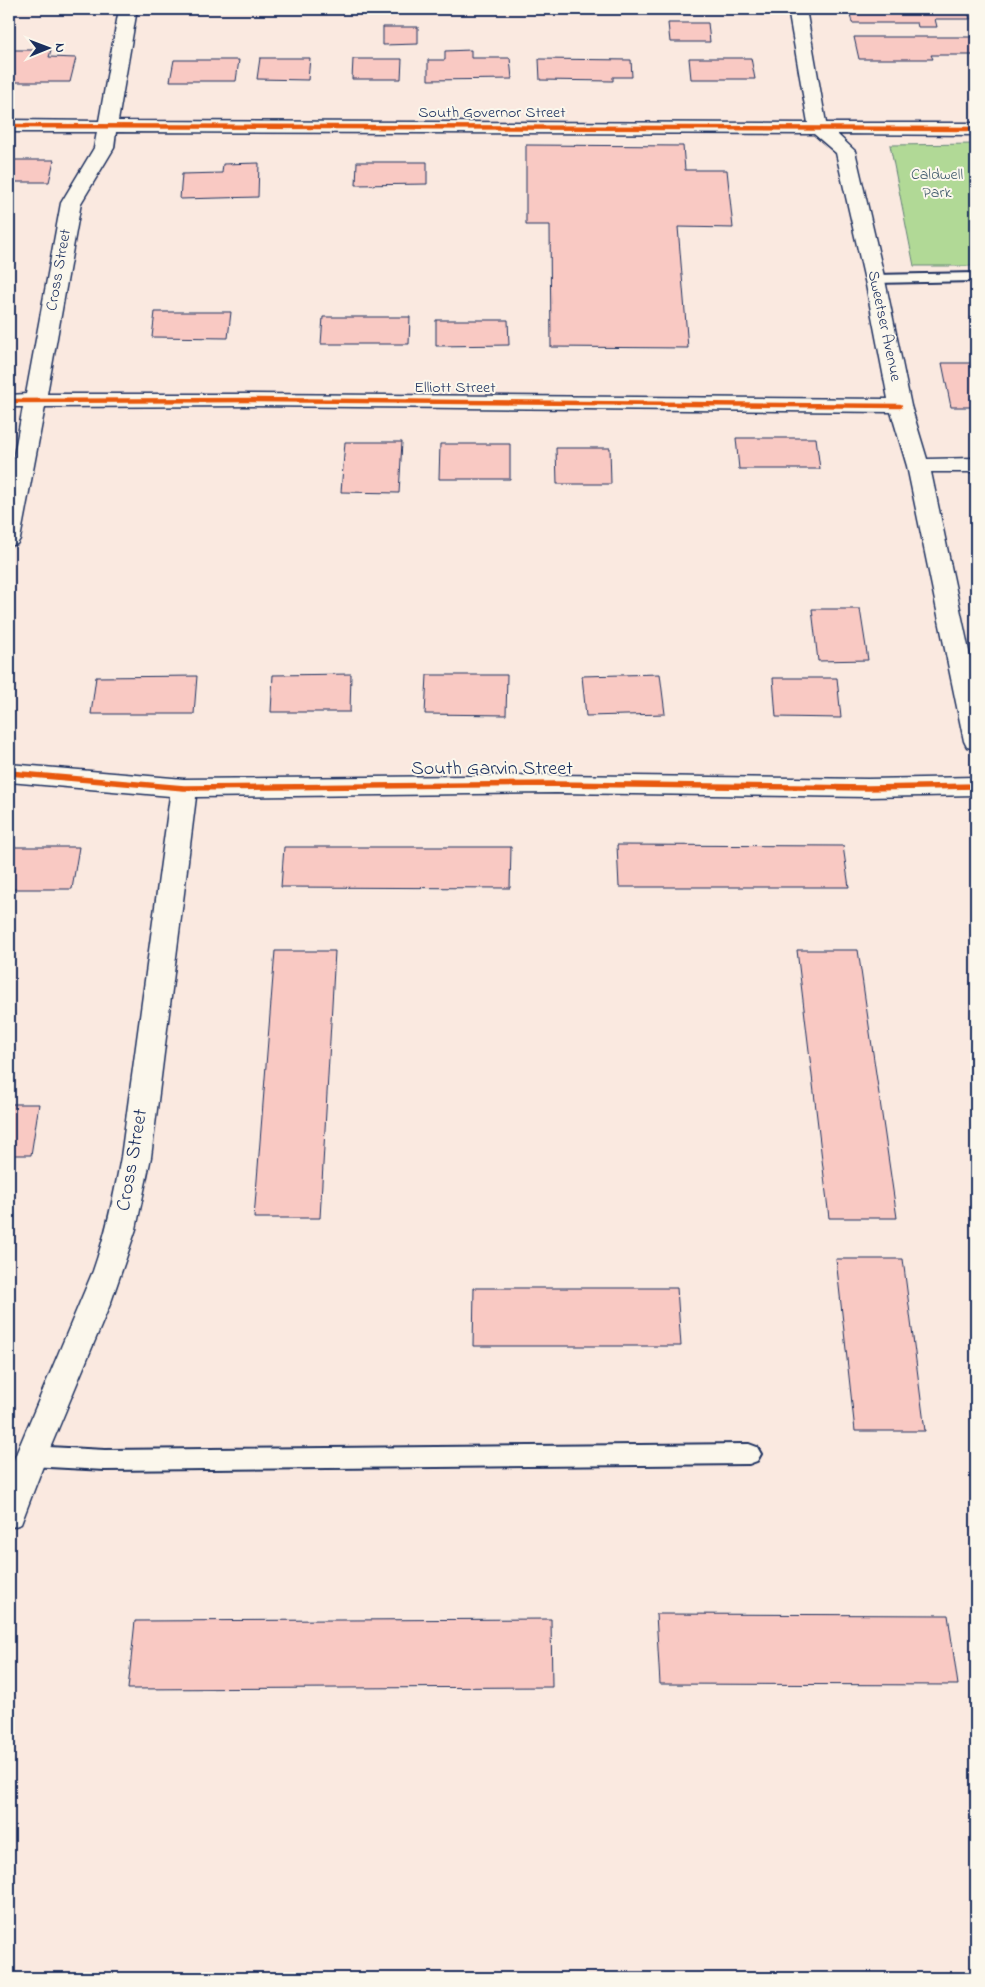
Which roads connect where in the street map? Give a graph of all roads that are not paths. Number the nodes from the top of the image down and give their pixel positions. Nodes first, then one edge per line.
1 (128, 9) edge
2 (797, 9) edge
3 (108, 125) junction
4 (9, 126) edge
5 (818, 128) junction
6 (976, 129) edge
7 (976, 278) edge
8 (874, 279) junction
9 (9, 401) edge
10 (34, 401) junction
11 (900, 406) junction
12 (976, 465) edge
13 (918, 466) junction
14 (9, 539) edge
15 (970, 684) edge
16 (976, 742) edge
17 (9, 773) edge
18 (976, 786) edge
19 (184, 788) junction
20 (749, 1454) dead end
21 (30, 1456) junction
22 (9, 1514) edge

1 - 3 street, Cross Street
2 - 5 street
3 - 4 street, South Governor Street
3 - 5 street, South Governor Street
3 - 10 street, Cross Street
5 - 6 street, South Governor Street
5 - 8 street, Sweetser Avenue
7 - 8 lane
8 - 11 street, Sweetser Avenue
9 - 10 street, Elliott Street
10 - 11 street, Elliott Street
10 - 14 street, Cross Street
11 - 13 street, Sweetser Avenue
12 - 13 street
13 - 15 street, Sweetser Avenue
15 - 16 street, Sweetser Avenue
17 - 19 street, South Garvin Street
18 - 19 street, South Garvin Street
19 - 21 street, Cross Street
20 - 21 lane
21 - 22 street, Cross Street

